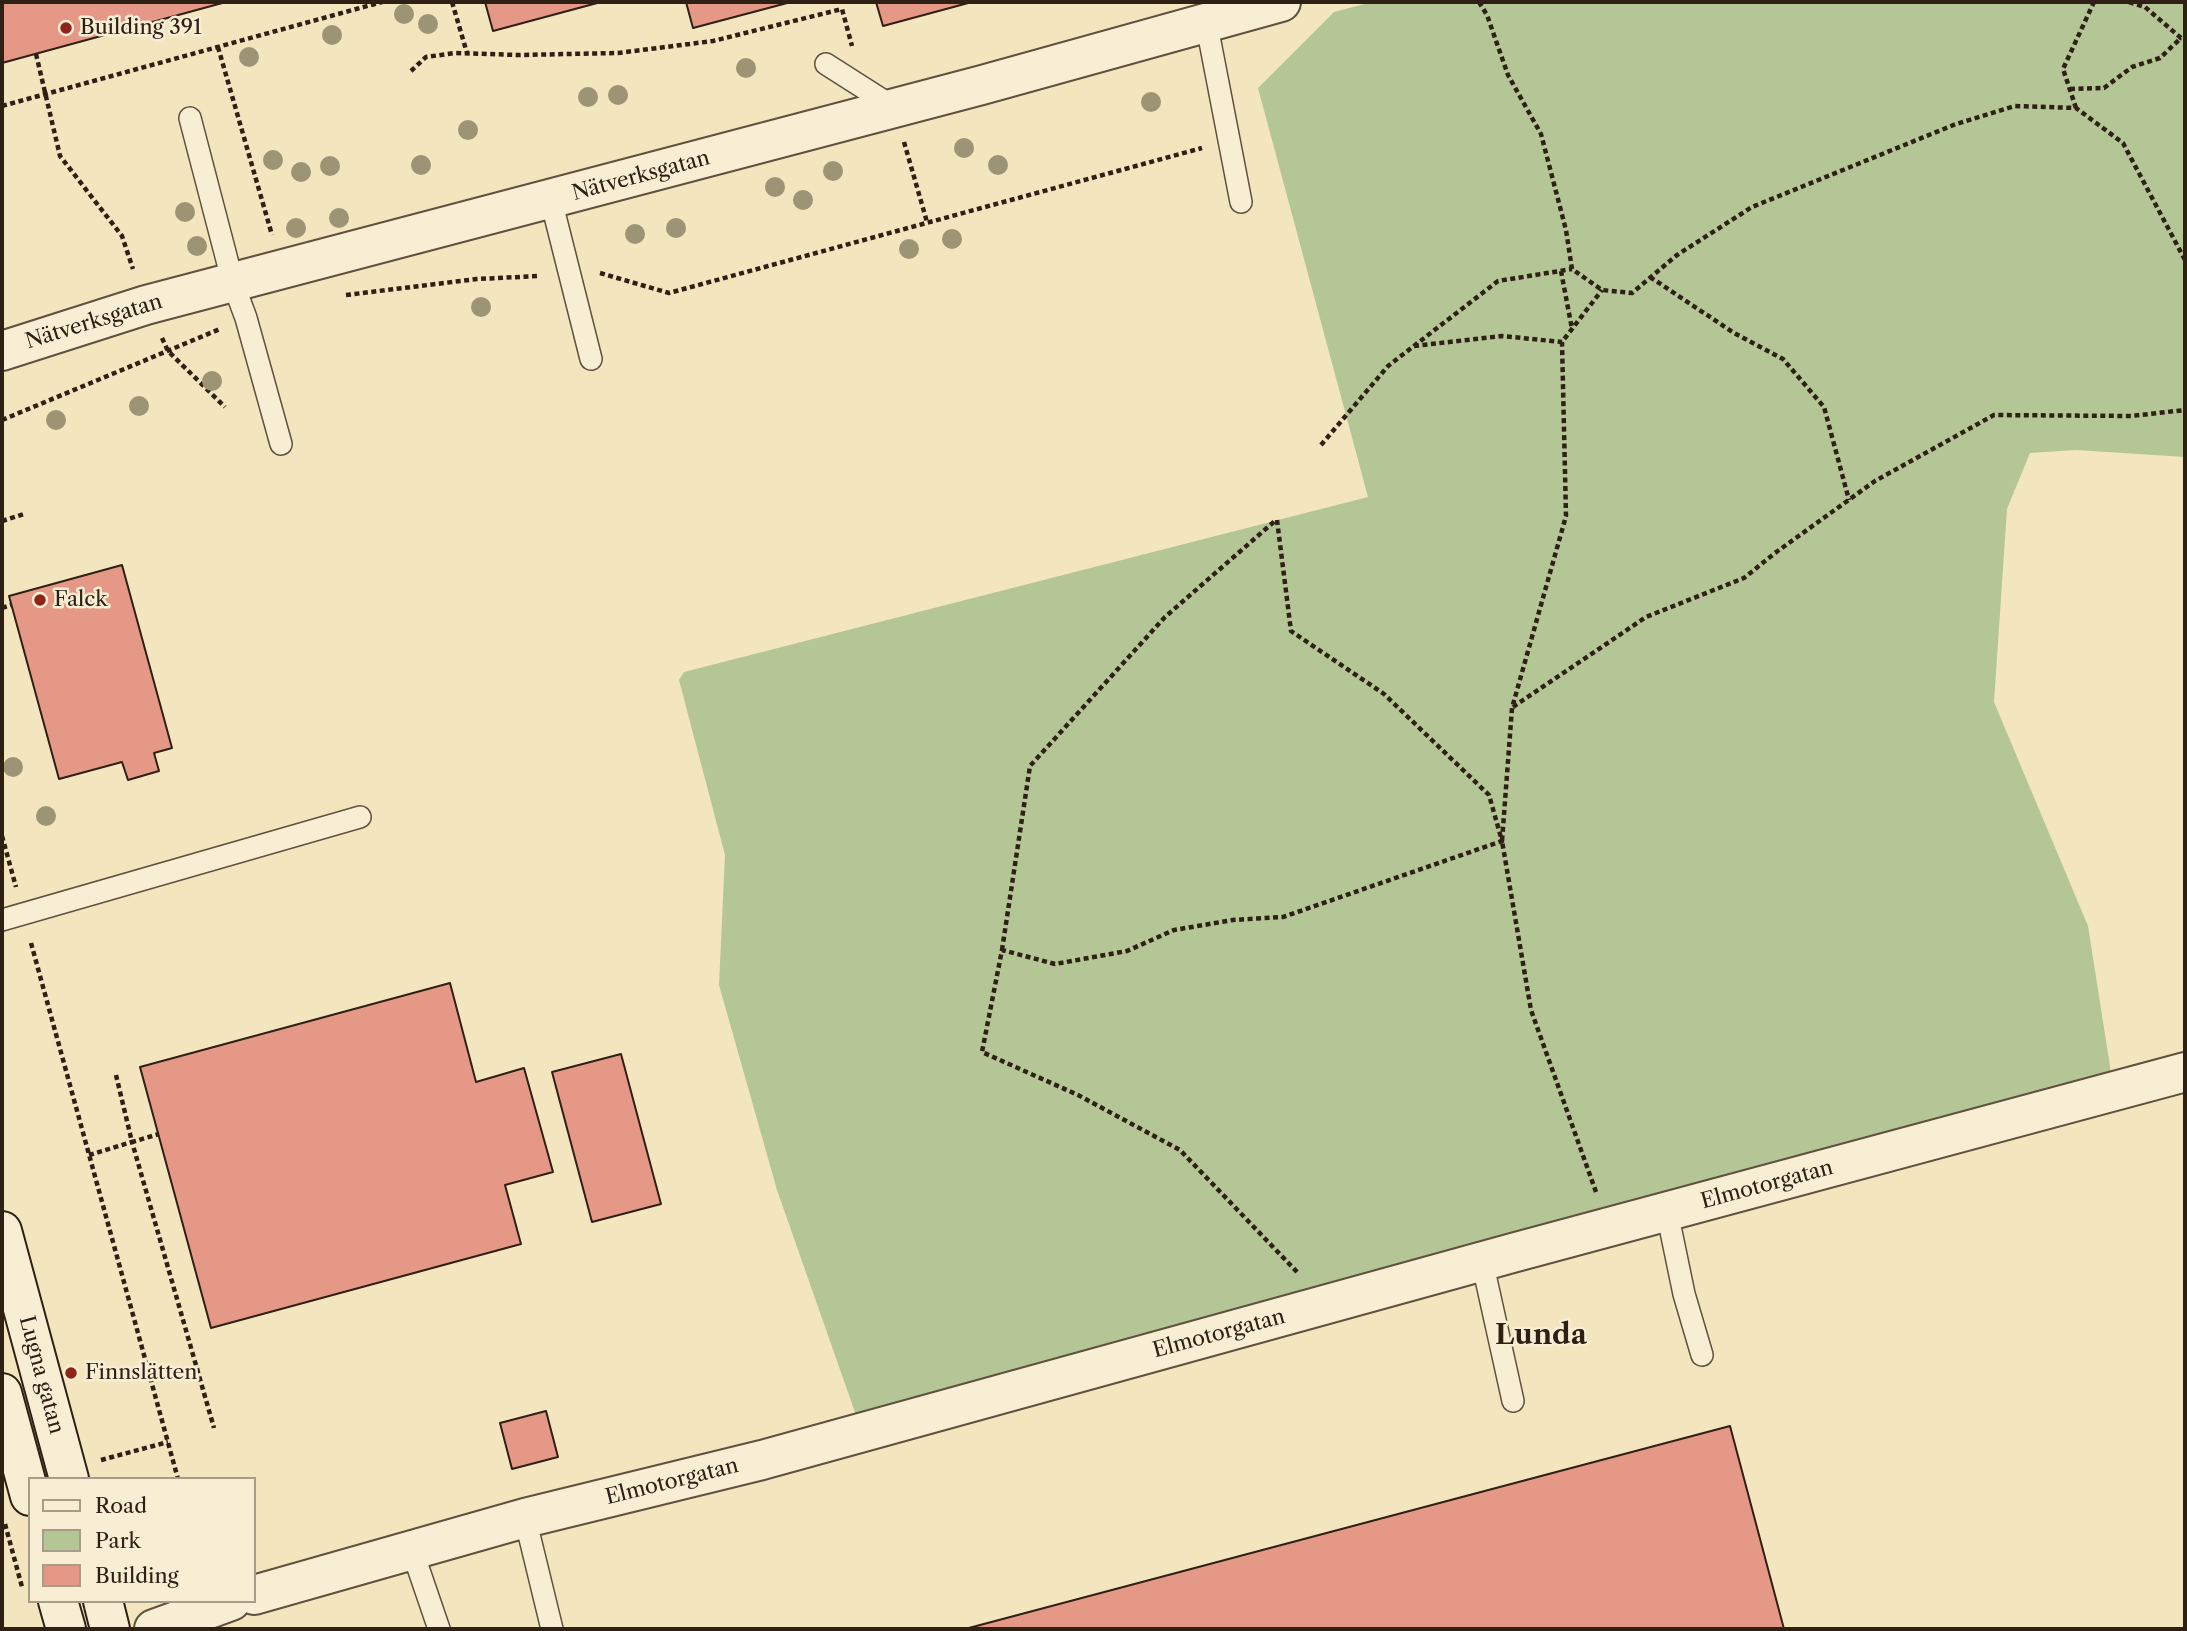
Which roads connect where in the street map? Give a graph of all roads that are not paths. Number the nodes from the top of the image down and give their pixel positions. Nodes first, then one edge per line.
1 (1281, 2) edge
2 (1204, 11) edge
3 (826, 64) dead end
4 (879, 98) junction
5 (190, 118) dead end
6 (551, 200) junction
7 (1241, 202) dead end
8 (240, 300) junction
9 (2, 351) edge
10 (591, 359) dead end
11 (281, 444) dead end
12 (360, 817) dead end
13 (2, 920) edge
14 (2185, 1072) edge
15 (1667, 1212) junction
16 (2, 1231) edge
17 (1482, 1261) junction
18 (1702, 1355) dead end
19 (2, 1393) edge
20 (1513, 1401) dead end
21 (68, 1477) edge
22 (18, 1510) edge
23 (525, 1518) junction
24 (412, 1550) junction
25 (256, 1594) edge
26 (59, 1603) edge
27 (104, 1603) edge
28 (225, 1603) edge
29 (66, 1629) edge
30 (110, 1629) edge
31 (153, 1629) edge
32 (439, 1629) edge
33 (552, 1629) edge

1 - 2 street, Nätverksgatan
2 - 4 street, Nätverksgatan
2 - 7 lane
3 - 4 lane
4 - 6 street, Nätverksgatan
5 - 8 lane
6 - 8 street, Nätverksgatan
6 - 10 lane
8 - 9 street, Nätverksgatan
8 - 11 lane
12 - 13 lane
14 - 15 street, Elmotorgatan
15 - 17 street, Elmotorgatan
15 - 18 lane
16 - 21 street, Lugna gatan
17 - 20 lane
17 - 23 street, Elmotorgatan
19 - 22 street, Lugna gatan
23 - 24 street, Elmotorgatan
23 - 33 lane
24 - 25 street, Elmotorgatan
24 - 32 lane
26 - 29 street
27 - 30 street
28 - 31 street

